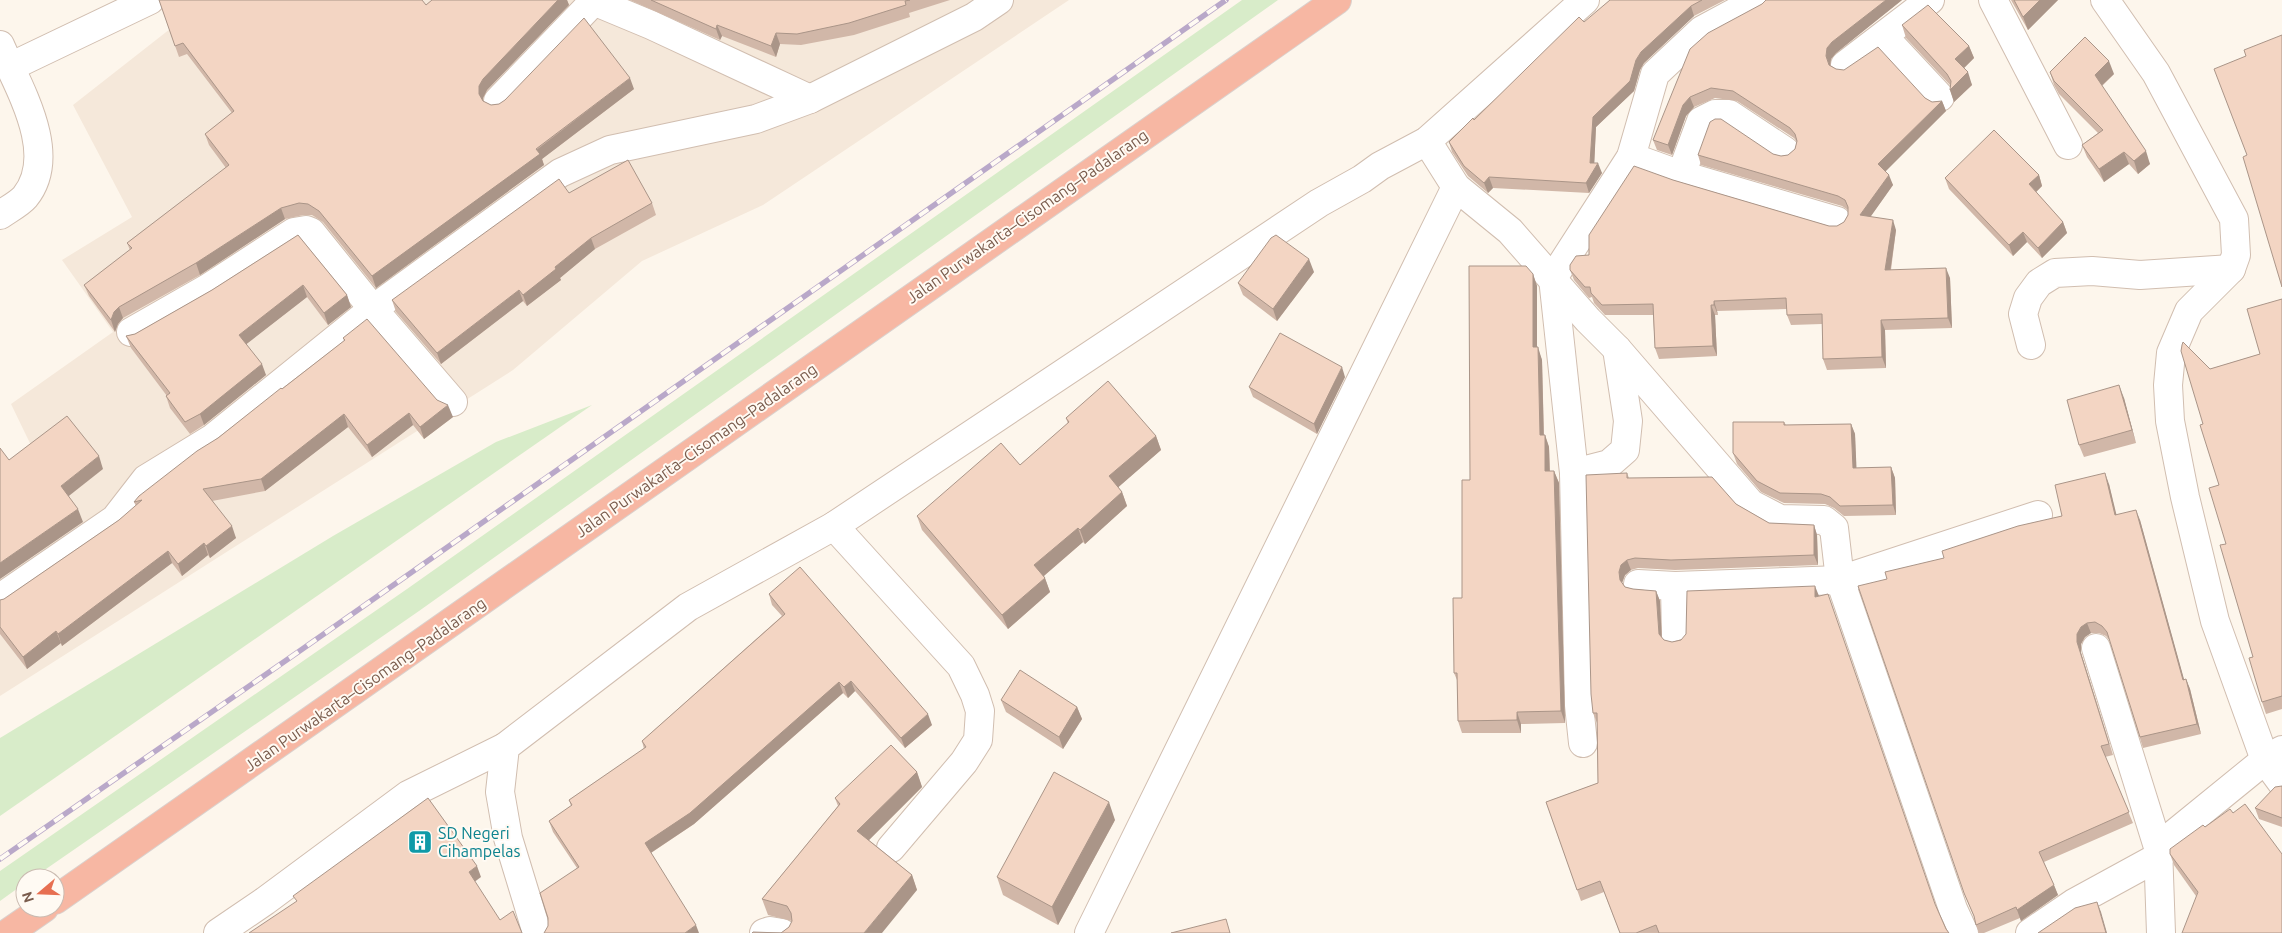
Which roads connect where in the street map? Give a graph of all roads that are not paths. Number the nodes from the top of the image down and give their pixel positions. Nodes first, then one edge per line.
1 (150, 0) edge
2 (1000, 0) edge
3 (1337, 0) edge
4 (1585, 0) edge
5 (1758, 0) edge
6 (1930, 0) edge
7 (1993, 0) edge
8 (2105, 0) edge
9 (593, 1) edge
10 (1884, 37) junction
11 (5, 56) edge
12 (1845, 65) dead end
13 (1940, 97) dead end
14 (810, 98) junction
15 (498, 101) dead end
16 (1427, 141) junction
17 (2068, 145) dead end
18 (1785, 151) dead end
19 (1631, 157) junction
20 (1681, 175) junction
21 (1456, 187) junction
22 (0, 215) edge
23 (1837, 221) dead end
24 (2231, 269) junction
25 (1553, 278) junction
26 (373, 309) junction
27 (131, 332) dead end
28 (2030, 345) dead end
29 (1617, 349) junction
30 (452, 402) dead end
31 (1574, 474) junction
32 (2038, 515) dead end
33 (834, 526) junction
34 (1840, 580) junction
35 (1638, 584) dead end
36 (1675, 586) junction
37 (0, 598) edge
38 (1676, 637) dead end
39 (2096, 648) dead end
40 (1583, 743) dead end
41 (505, 747) junction
42 (2273, 755) edge
43 (2282, 783) edge
44 (891, 848) dead end
45 (2159, 851) junction
46 (65, 893) edge
47 (30, 918) edge
48 (8, 933) edge
49 (218, 933) edge
50 (537, 933) edge
51 (764, 933) edge
52 (782, 933) edge
53 (1089, 933) edge
54 (1964, 933) edge
55 (2030, 933) edge
56 (2162, 933) edge

1 - 11 street
2 - 14 street
3 - 46 highway, Jalan Purwakarta–Cisomang–Padalarang
4 - 16 street
5 - 19 street
6 - 10 street
7 - 17 street
8 - 24 street
9 - 14 street
9 - 15 street
10 - 12 street
10 - 13 street
11 - 22 street
14 - 26 street
16 - 21 street
16 - 33 street
18 - 20 street
19 - 20 street
19 - 25 street
20 - 23 street
21 - 25 street
21 - 53 street
24 - 28 street
24 - 42 street
25 - 29 street
25 - 31 street
26 - 27 street
26 - 30 street
26 - 37 street
29 - 31 street
29 - 34 street
31 - 40 street
32 - 34 street
33 - 41 street
33 - 44 street
34 - 36 street
34 - 54 street
35 - 36 street
36 - 38 street
39 - 45 street
41 - 49 street
41 - 50 street
42 - 43 street
42 - 45 street
45 - 55 street
45 - 56 street
47 - 48 highway
51 - 52 street

